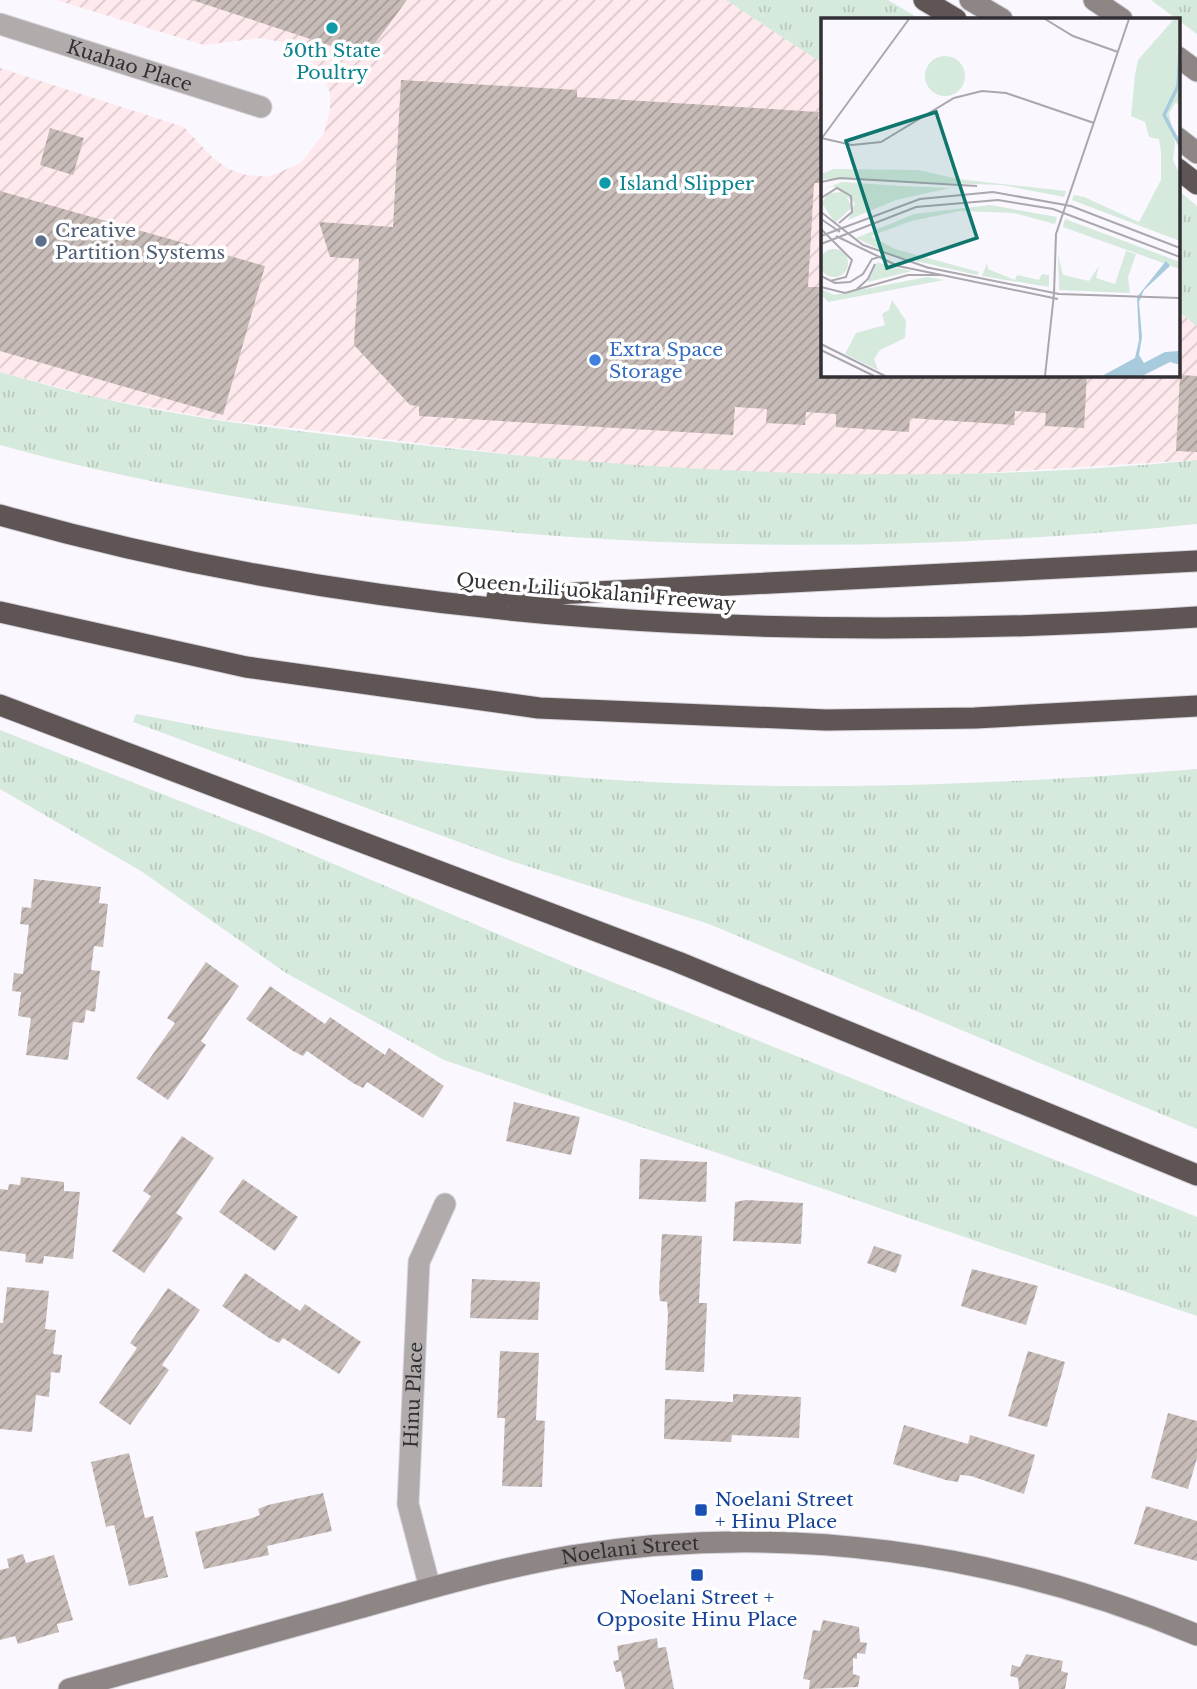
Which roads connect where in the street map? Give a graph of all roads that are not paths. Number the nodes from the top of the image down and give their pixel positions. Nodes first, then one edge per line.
1 (924, 0) edge
2 (970, 0) edge
3 (1094, 0) edge
4 (954, 18) edge
5 (1000, 18) edge
6 (1121, 18) edge
7 (0, 24) edge
8 (1180, 58) edge
9 (1197, 71) edge
10 (261, 107) dead end
11 (1180, 140) edge
12 (1197, 153) edge
13 (1180, 171) edge
14 (1197, 184) edge
15 (0, 515) edge
16 (1197, 561) edge
17 (426, 601) junction
18 (0, 612) edge
19 (1197, 617) edge
20 (0, 705) edge
21 (1197, 706) edge
22 (1197, 1175) edge
23 (445, 1204) dead end
24 (430, 1588) junction
25 (1197, 1635) edge
26 (69, 1689) edge

1 - 4 highway
2 - 5 street
3 - 6 street
7 - 10 street, Kuahao Place
8 - 9 street
11 - 12 street
13 - 14 highway
15 - 17 highway, Queen Liliʻuokalani Freeway
16 - 17 highway
17 - 19 highway, Queen Liliʻuokalani Freeway
18 - 21 highway
20 - 22 highway
23 - 24 street, Hinu Place
24 - 25 street, Noelani Street
24 - 26 street, Noelani Street

